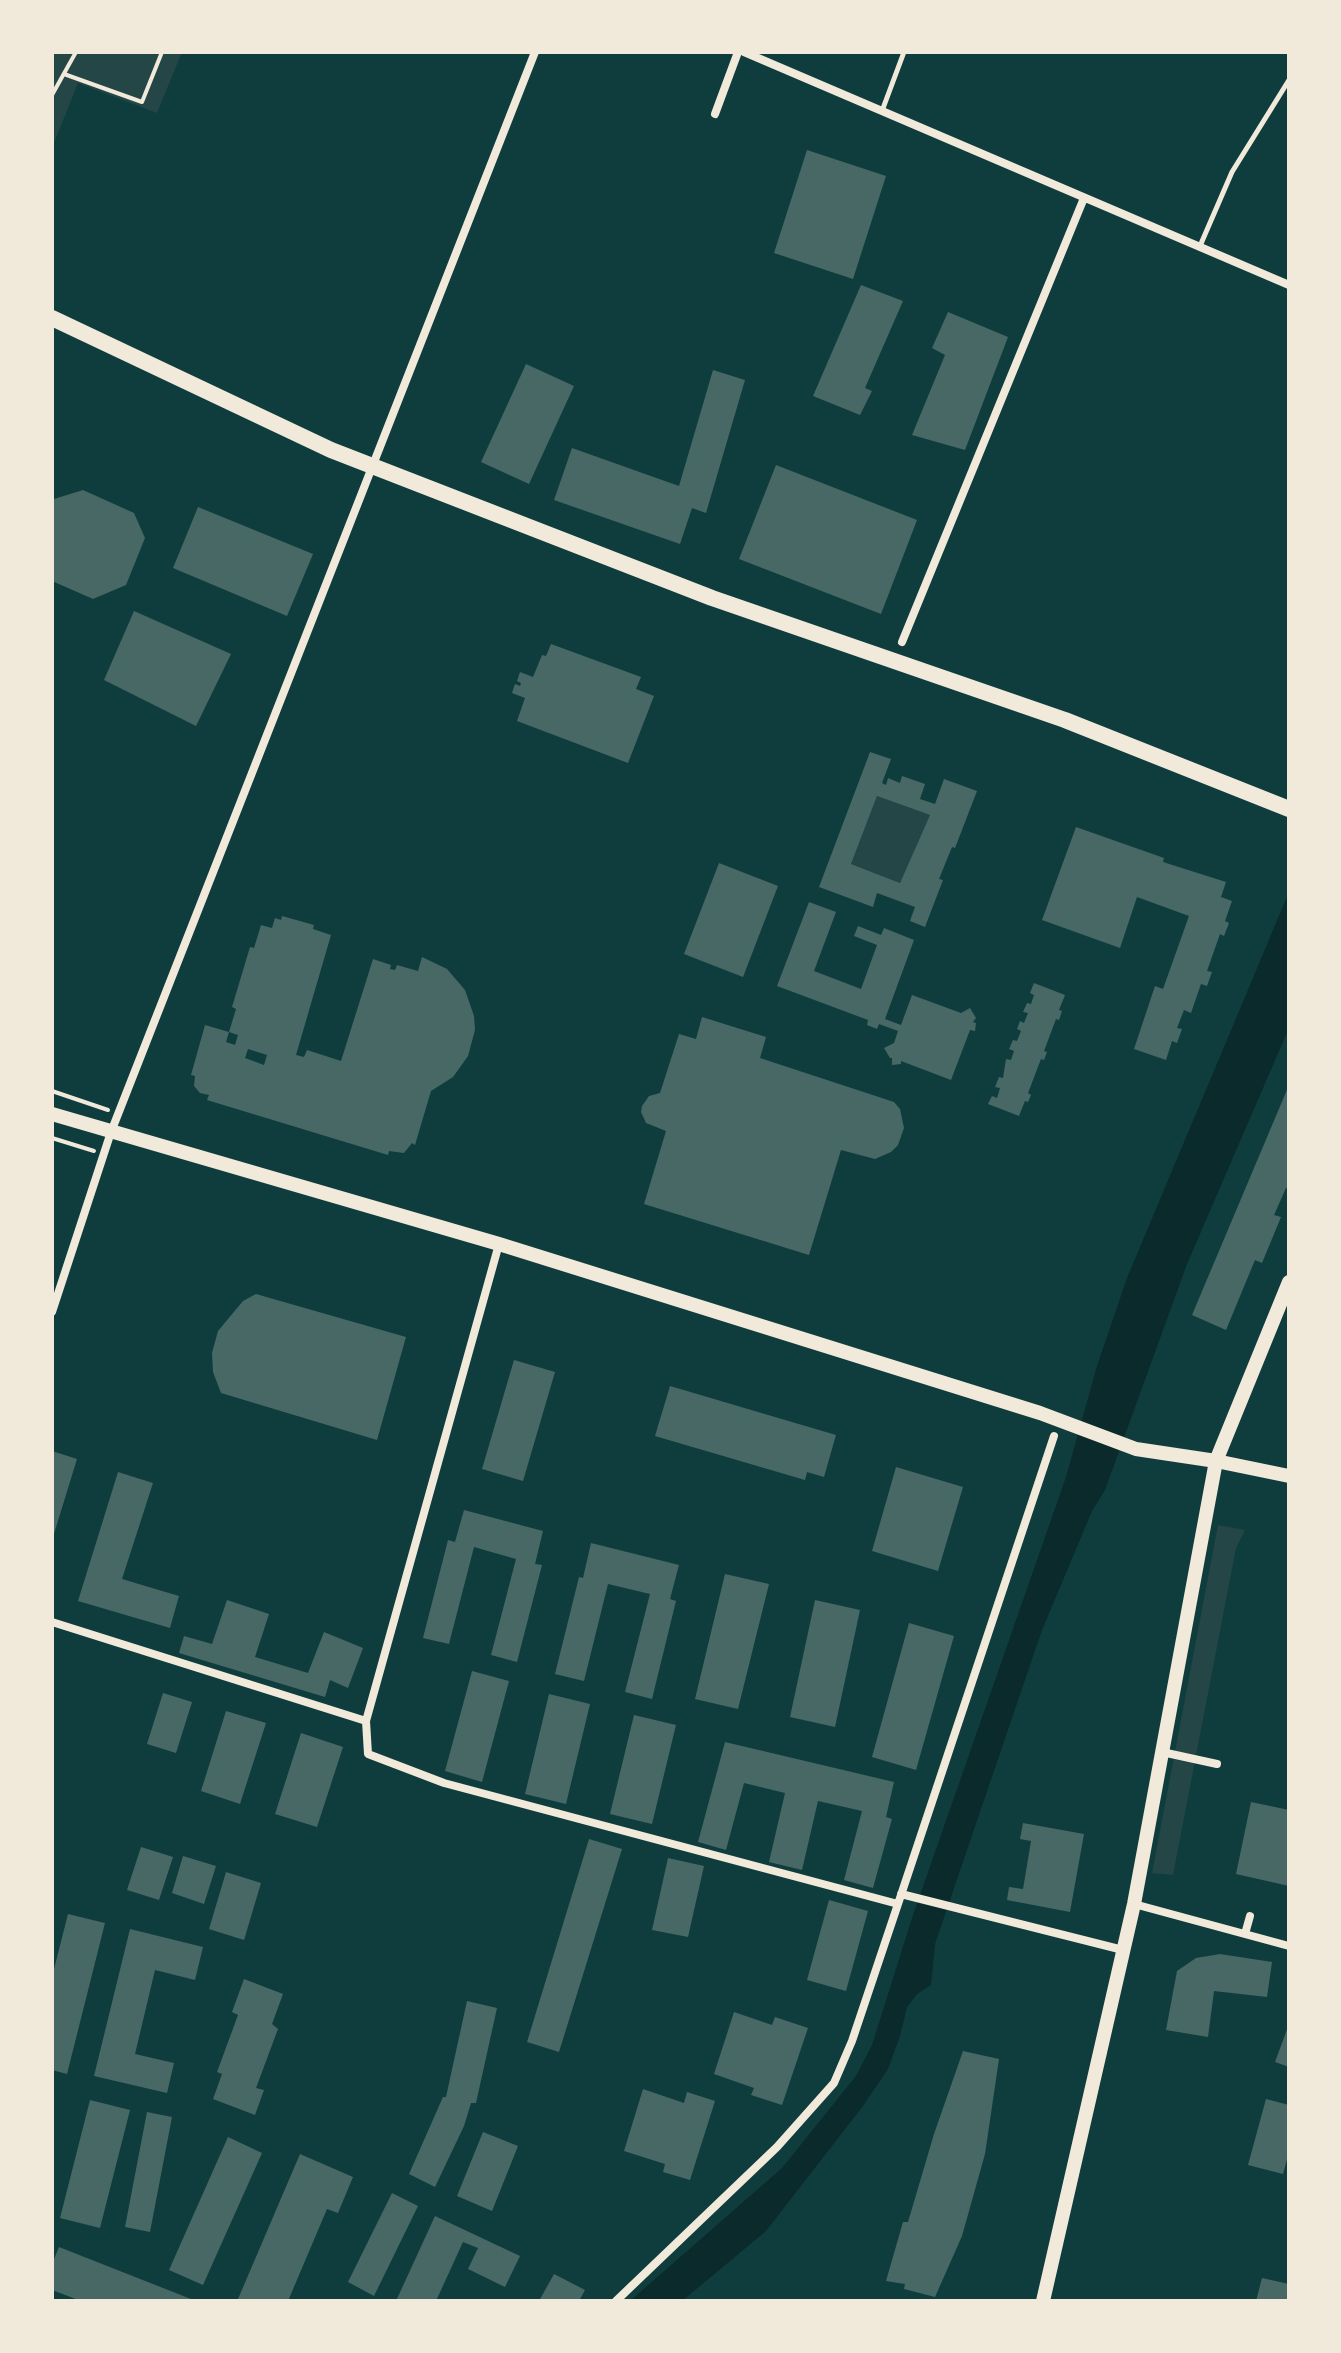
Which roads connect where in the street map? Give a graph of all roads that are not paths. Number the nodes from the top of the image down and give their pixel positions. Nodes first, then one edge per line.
1 (535, 52) edge
2 (741, 52) edge
3 (904, 52) edge
4 (1289, 80) edge
5 (882, 112) junction
6 (715, 114) dead end
7 (1084, 198) junction
8 (1200, 246) junction
9 (1289, 285) edge
10 (54, 318) edge
11 (331, 450) joint
12 (373, 465) junction
13 (902, 642) dead end
14 (1289, 809) edge
15 (52, 1114) edge
16 (111, 1132) junction
17 (499, 1244) junction
18 (1289, 1282) edge
19 (52, 1312) edge
20 (1054, 1436) dead end
21 (1216, 1461) junction
22 (1289, 1476) edge
23 (52, 1622) edge
24 (366, 1721) junction
25 (1162, 1752) junction
26 (1217, 1764) dead end
27 (900, 1899) junction
28 (1134, 1904) junction
29 (1250, 1916) dead end
30 (1245, 1934) junction
31 (1289, 1946) edge
32 (1123, 1950) junction
33 (616, 2301) edge
34 (1043, 2301) edge

1 - 12 street
2 - 5 street
2 - 6 street
3 - 5 lane
4 - 8 lane
5 - 7 street
7 - 8 street
7 - 13 street
8 - 9 street
10 - 11 main road
11 - 12 lane
12 - 14 lane
12 - 16 street
15 - 16 main road
16 - 17 main road
16 - 19 street
17 - 21 main road
17 - 24 street
18 - 21 main road
20 - 27 street
21 - 22 main road
21 - 25 main road
23 - 24 street
24 - 27 street
25 - 26 street
25 - 28 main road
27 - 32 street
27 - 33 street
28 - 30 street
28 - 32 main road
29 - 30 street
30 - 31 street
32 - 34 main road

